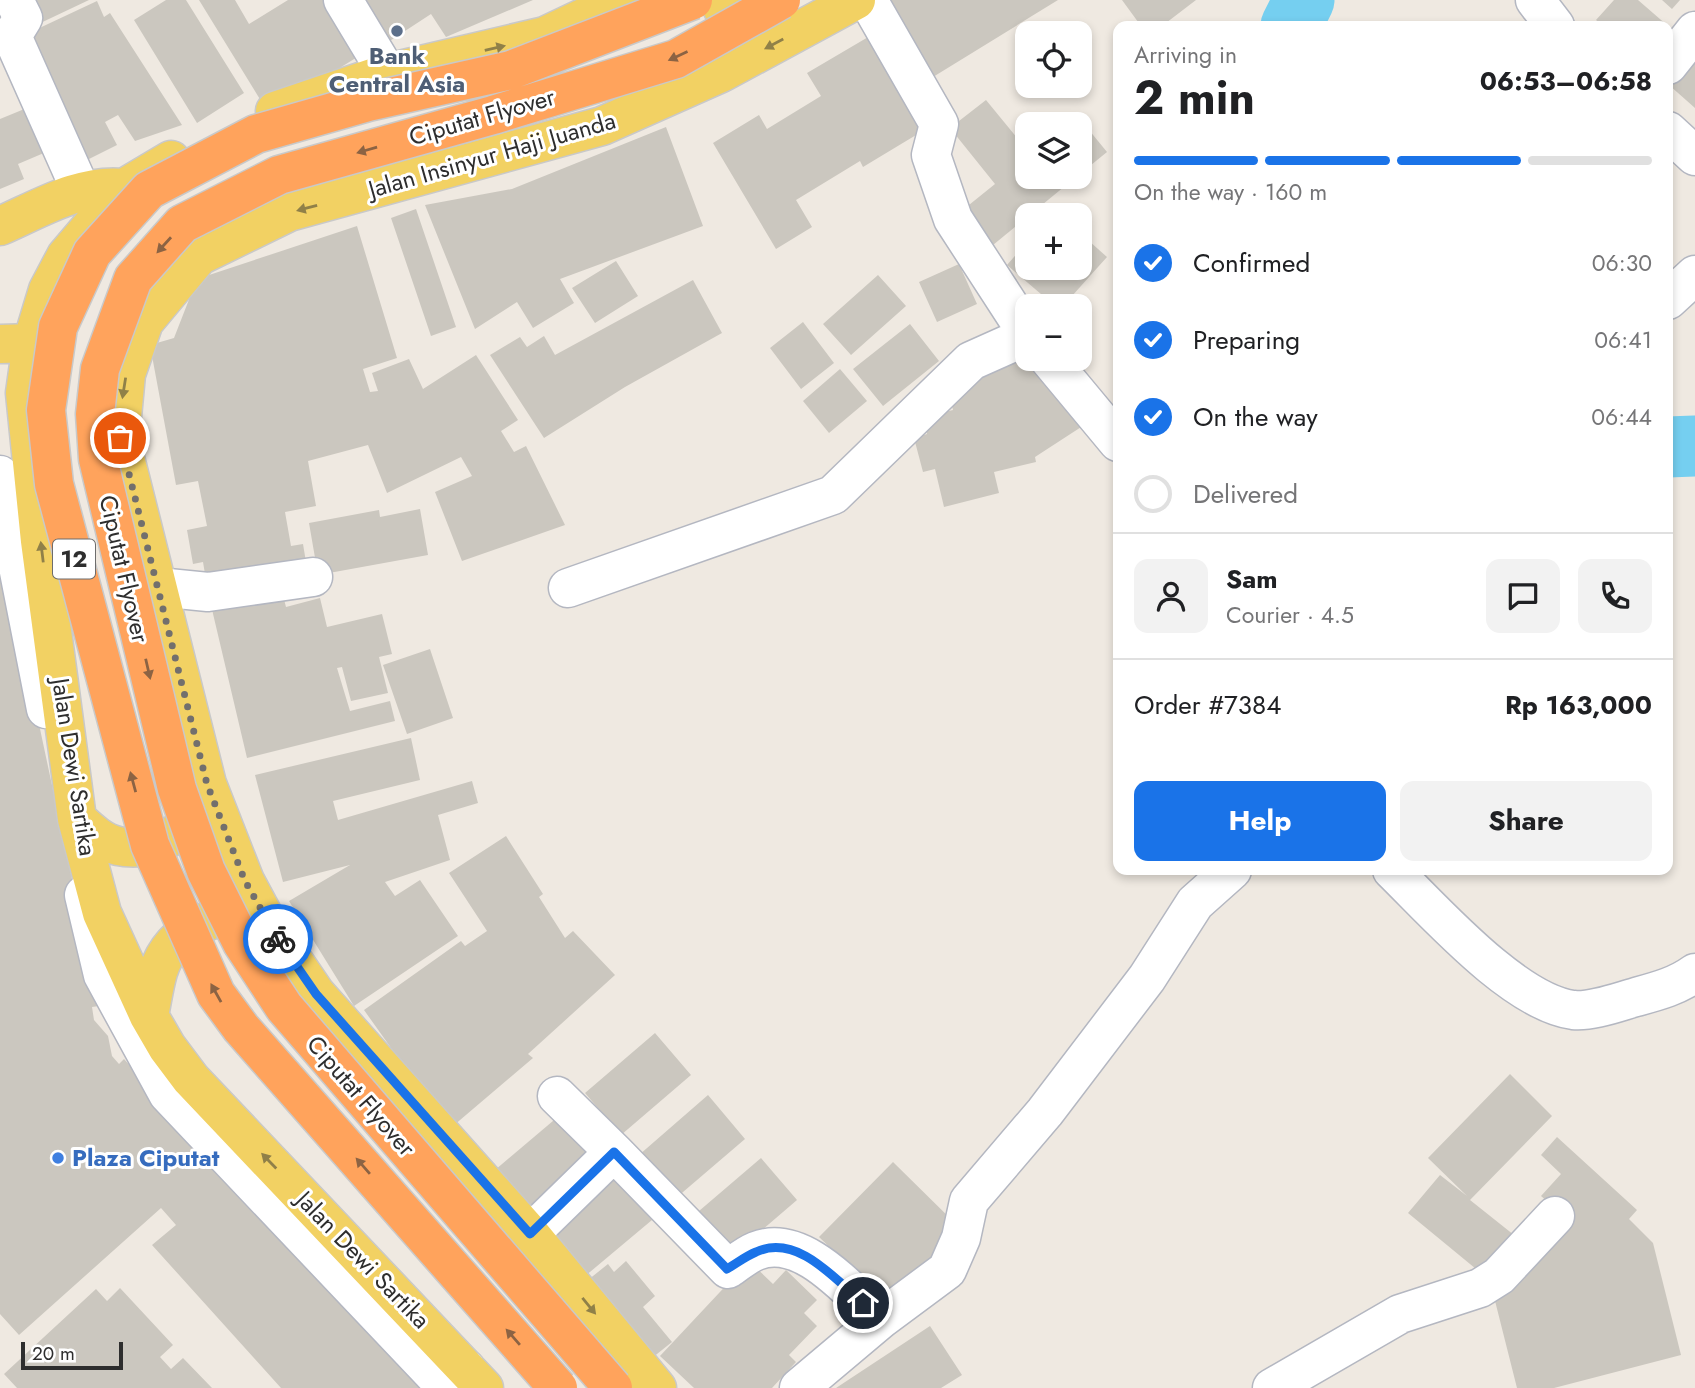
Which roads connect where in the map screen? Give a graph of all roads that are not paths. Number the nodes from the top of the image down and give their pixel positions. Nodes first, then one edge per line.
1 (343, 0) edge
2 (621, 0) edge
3 (693, 0) edge
4 (718, 0) edge
5 (781, 0) edge
6 (787, 0) edge
7 (868, 0) edge
8 (1535, 0) edge
9 (843, 7) edge
10 (1551, 21) edge
11 (9, 22) edge
12 (1695, 31) edge
13 (1673, 59) edge
14 (721, 73) junction
15 (387, 74) junction
16 (1673, 136) edge
17 (1695, 156) edge
18 (124, 188) junction
19 (81, 191) junction
20 (0, 226) edge
21 (1695, 275) edge
22 (1673, 295) edge
23 (1015, 316) edge
24 (1015, 341) edge
25 (16, 344) edge
26 (1059, 371) edge
27 (1113, 436) edge
28 (0, 475) edge
29 (313, 577) dead end
30 (158, 587) junction
31 (568, 587) dead end
32 (207, 784) junction
33 (77, 819) junction
34 (1227, 875) edge
35 (1397, 875) edge
36 (267, 922) junction
37 (1695, 973) edge
38 (149, 1016) junction
39 (173, 1075) junction
40 (557, 1096) dead end
41 (614, 1152) junction
42 (1555, 1216) dead end
43 (530, 1234) junction
44 (881, 1319) junction
45 (469, 1382) edge
46 (558, 1388) edge
47 (613, 1388) edge
48 (657, 1388) edge
49 (799, 1388) edge
50 (1272, 1388) edge

1 - 15 street
15 -> 2 main road
46 -> 3 highway, Ciputat Flyover / 12, bridge
4 - 14 main road
5 -> 47 highway, Ciputat Flyover / 12, bridge
6 - 9 main road
7 - 23 street
8 - 10 street
9 -> 14 main road, Jalan Insinyur Haji Juanda
11 - 19 street
12 - 13 street
14 -> 30 main road, Jalan Insinyur Haji Juanda
15 - 18 main road
16 - 17 street
18 - 19 main road
18 - 25 main road
19 - 20 main road
21 - 22 street
24 - 31 street
33 -> 25 main road, Jalan Dewi Sartika
26 - 27 street
28 - 39 street
29 - 30 street
30 - 32 main road
32 - 33 main road
32 - 36 main road
33 - 38 main road, Jalan Dewi Sartika
34 - 44 street
35 - 37 street
36 - 38 main road
36 - 43 main road
38 - 39 main road, Jalan Dewi Sartika
39 - 45 main road, Jalan Dewi Sartika
40 - 41 street
41 - 43 street
41 - 44 street
42 - 50 street
43 -> 48 main road
44 - 49 street

